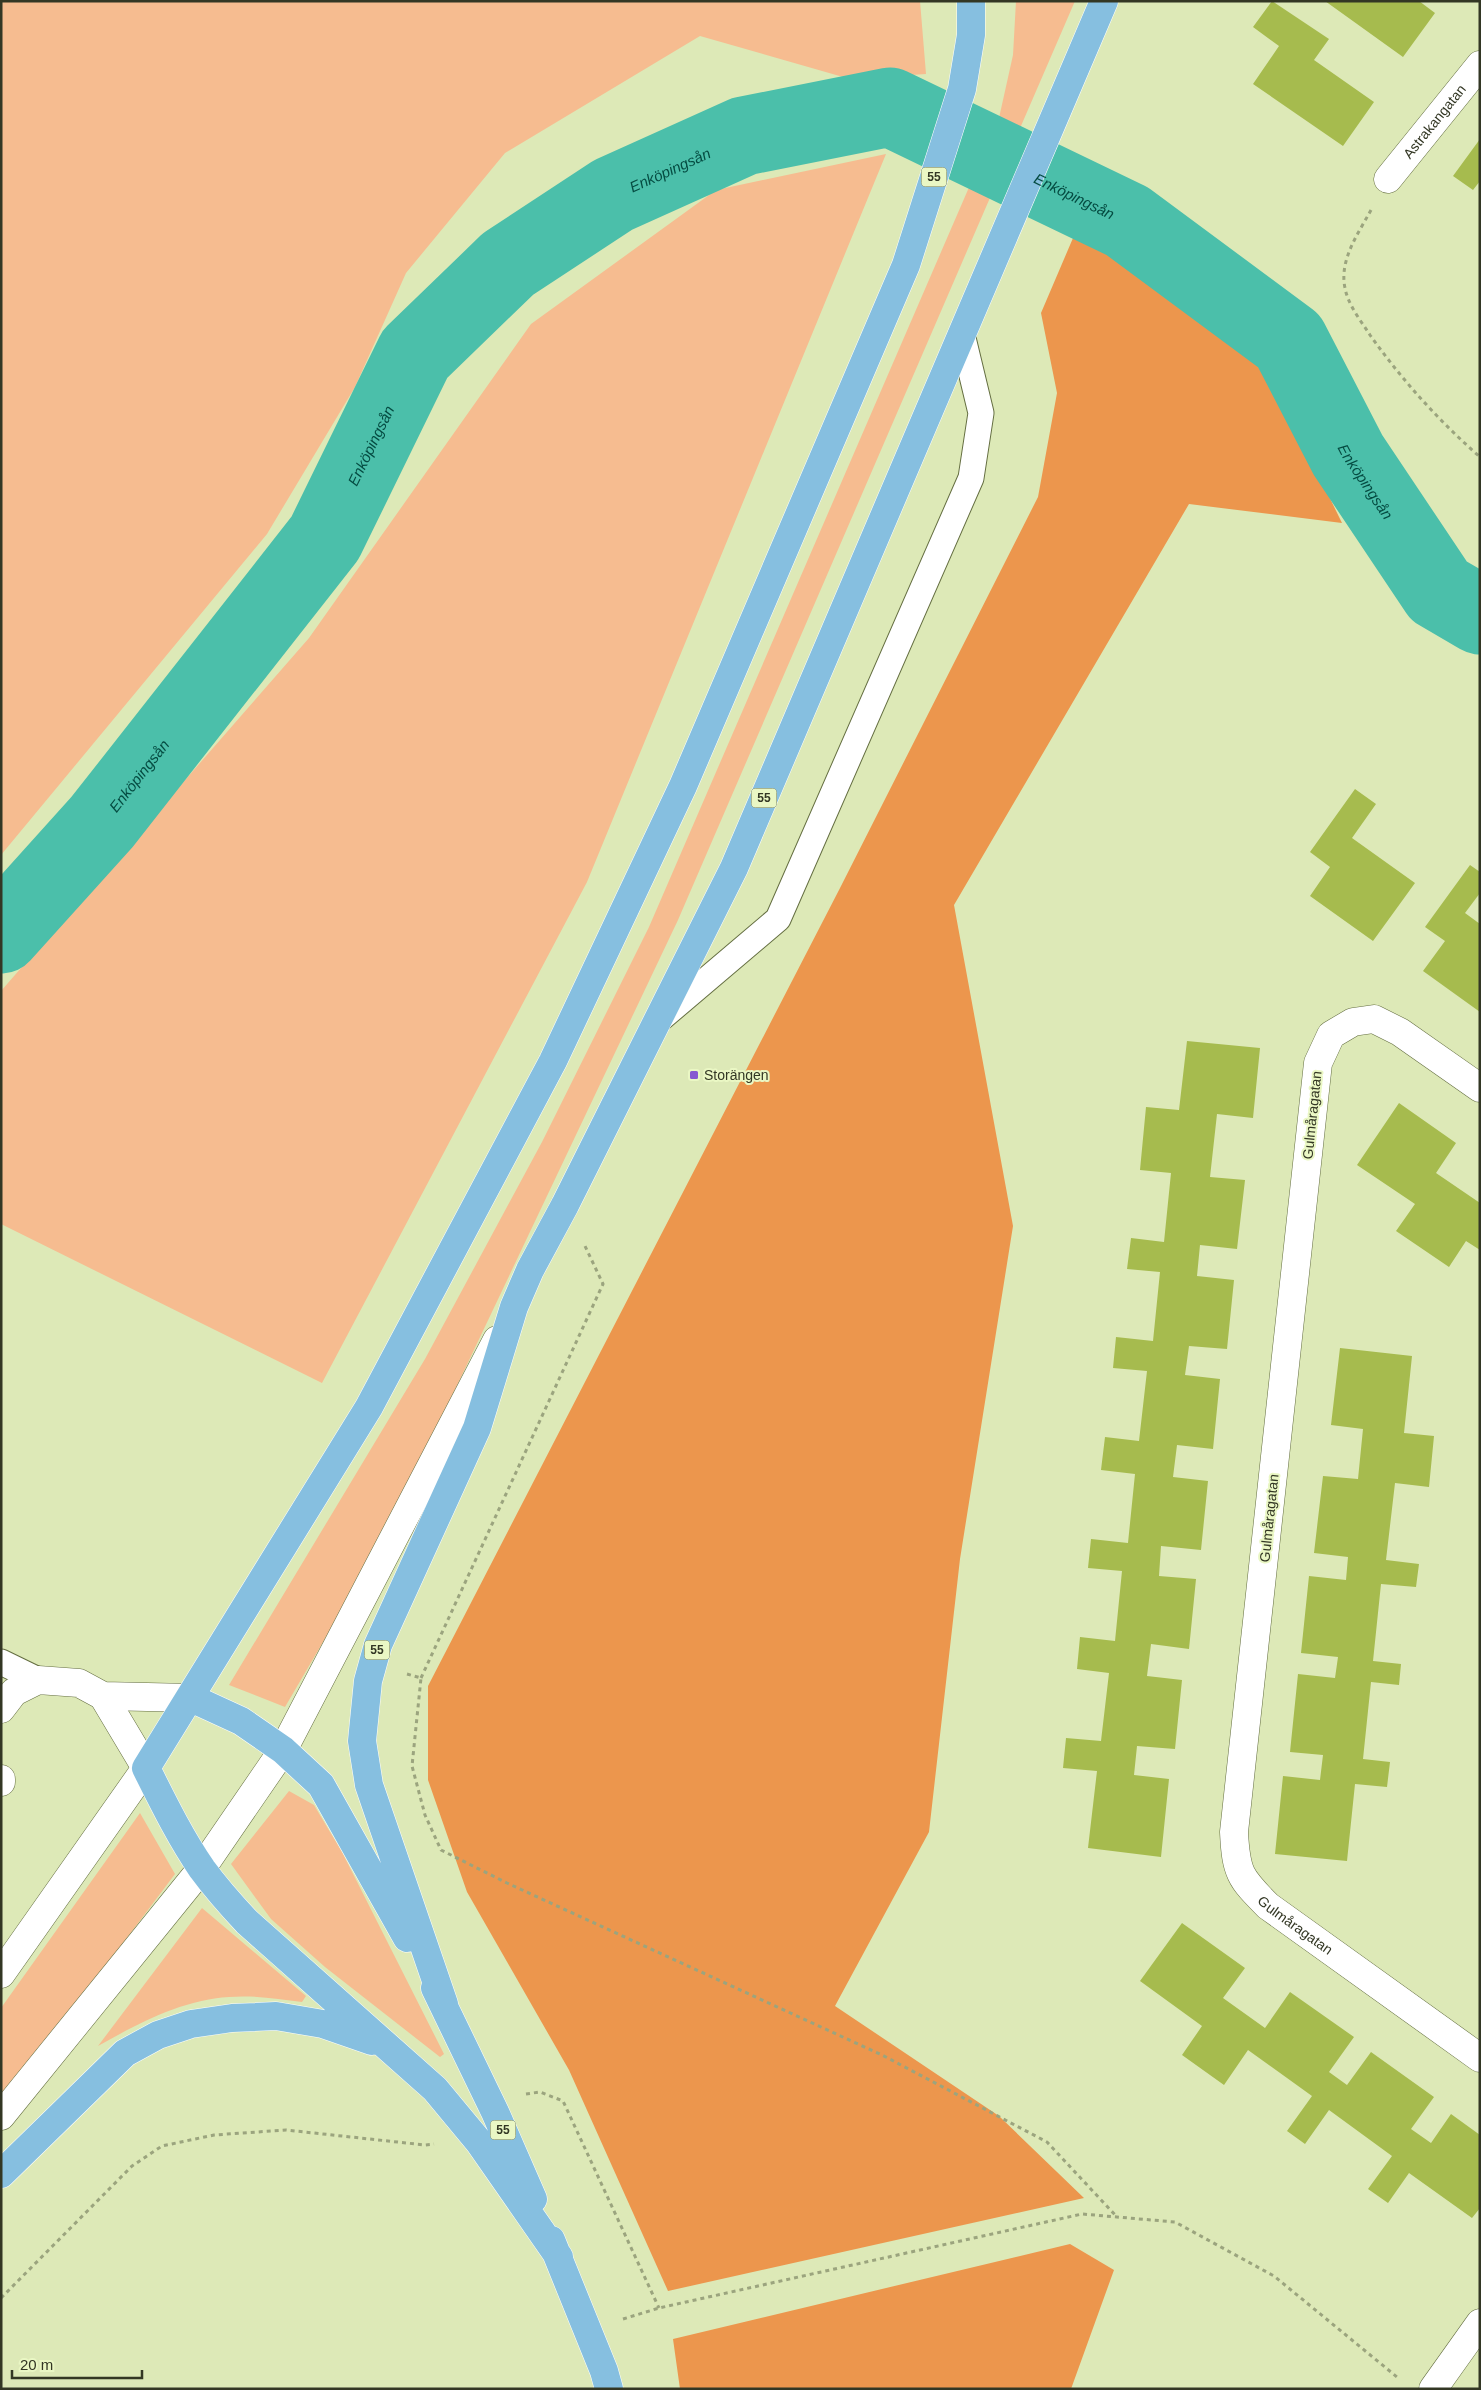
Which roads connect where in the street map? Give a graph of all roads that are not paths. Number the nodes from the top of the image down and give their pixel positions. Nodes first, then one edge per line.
1 (971, 1) edge
2 (1104, 1) edge
3 (1480, 65) edge
4 (1388, 179) road end
5 (962, 334) junction
6 (659, 1020) junction
7 (1480, 1088) edge
8 (514, 1307) junction
9 (1, 1662) edge
10 (38, 1680) junction
11 (104, 1696) junction
12 (190, 1698) junction
13 (1, 1708) edge
14 (283, 1750) junction
15 (146, 1768) junction
16 (202, 1868) junction
17 (1, 1974) edge
18 (444, 2004) junction
19 (384, 2044) junction
20 (1480, 2058) edge
21 (1, 2116) edge
22 (1, 2174) edge
23 (558, 2257) junction
24 (1480, 2323) edge
25 (1470, 2355) edge
26 (609, 2389) edge
27 (1433, 2389) edge

1 - 12 main road, 55
2 - 5 main road, 55
3 - 4 street, Astrakangatan
5 - 6 main road, 55
5 - 6 lane
6 - 8 main road, 55
7 - 20 street, Gulmåragatan
8 - 14 street
8 - 18 main road, 55
9 - 10 lane
10 - 11 street
10 - 13 street
11 - 12 street
11 - 15 street
12 - 14 main road
12 - 15 main road, 55
14 - 16 street
14 - 18 main road
15 - 16 main road, 55
15 - 17 street
16 - 19 main road, 55
16 - 21 street
18 - 23 main road, 55
19 - 22 main road
19 - 23 main road, 55
23 - 26 main road, 55
24 - 25 street
25 - 27 street

